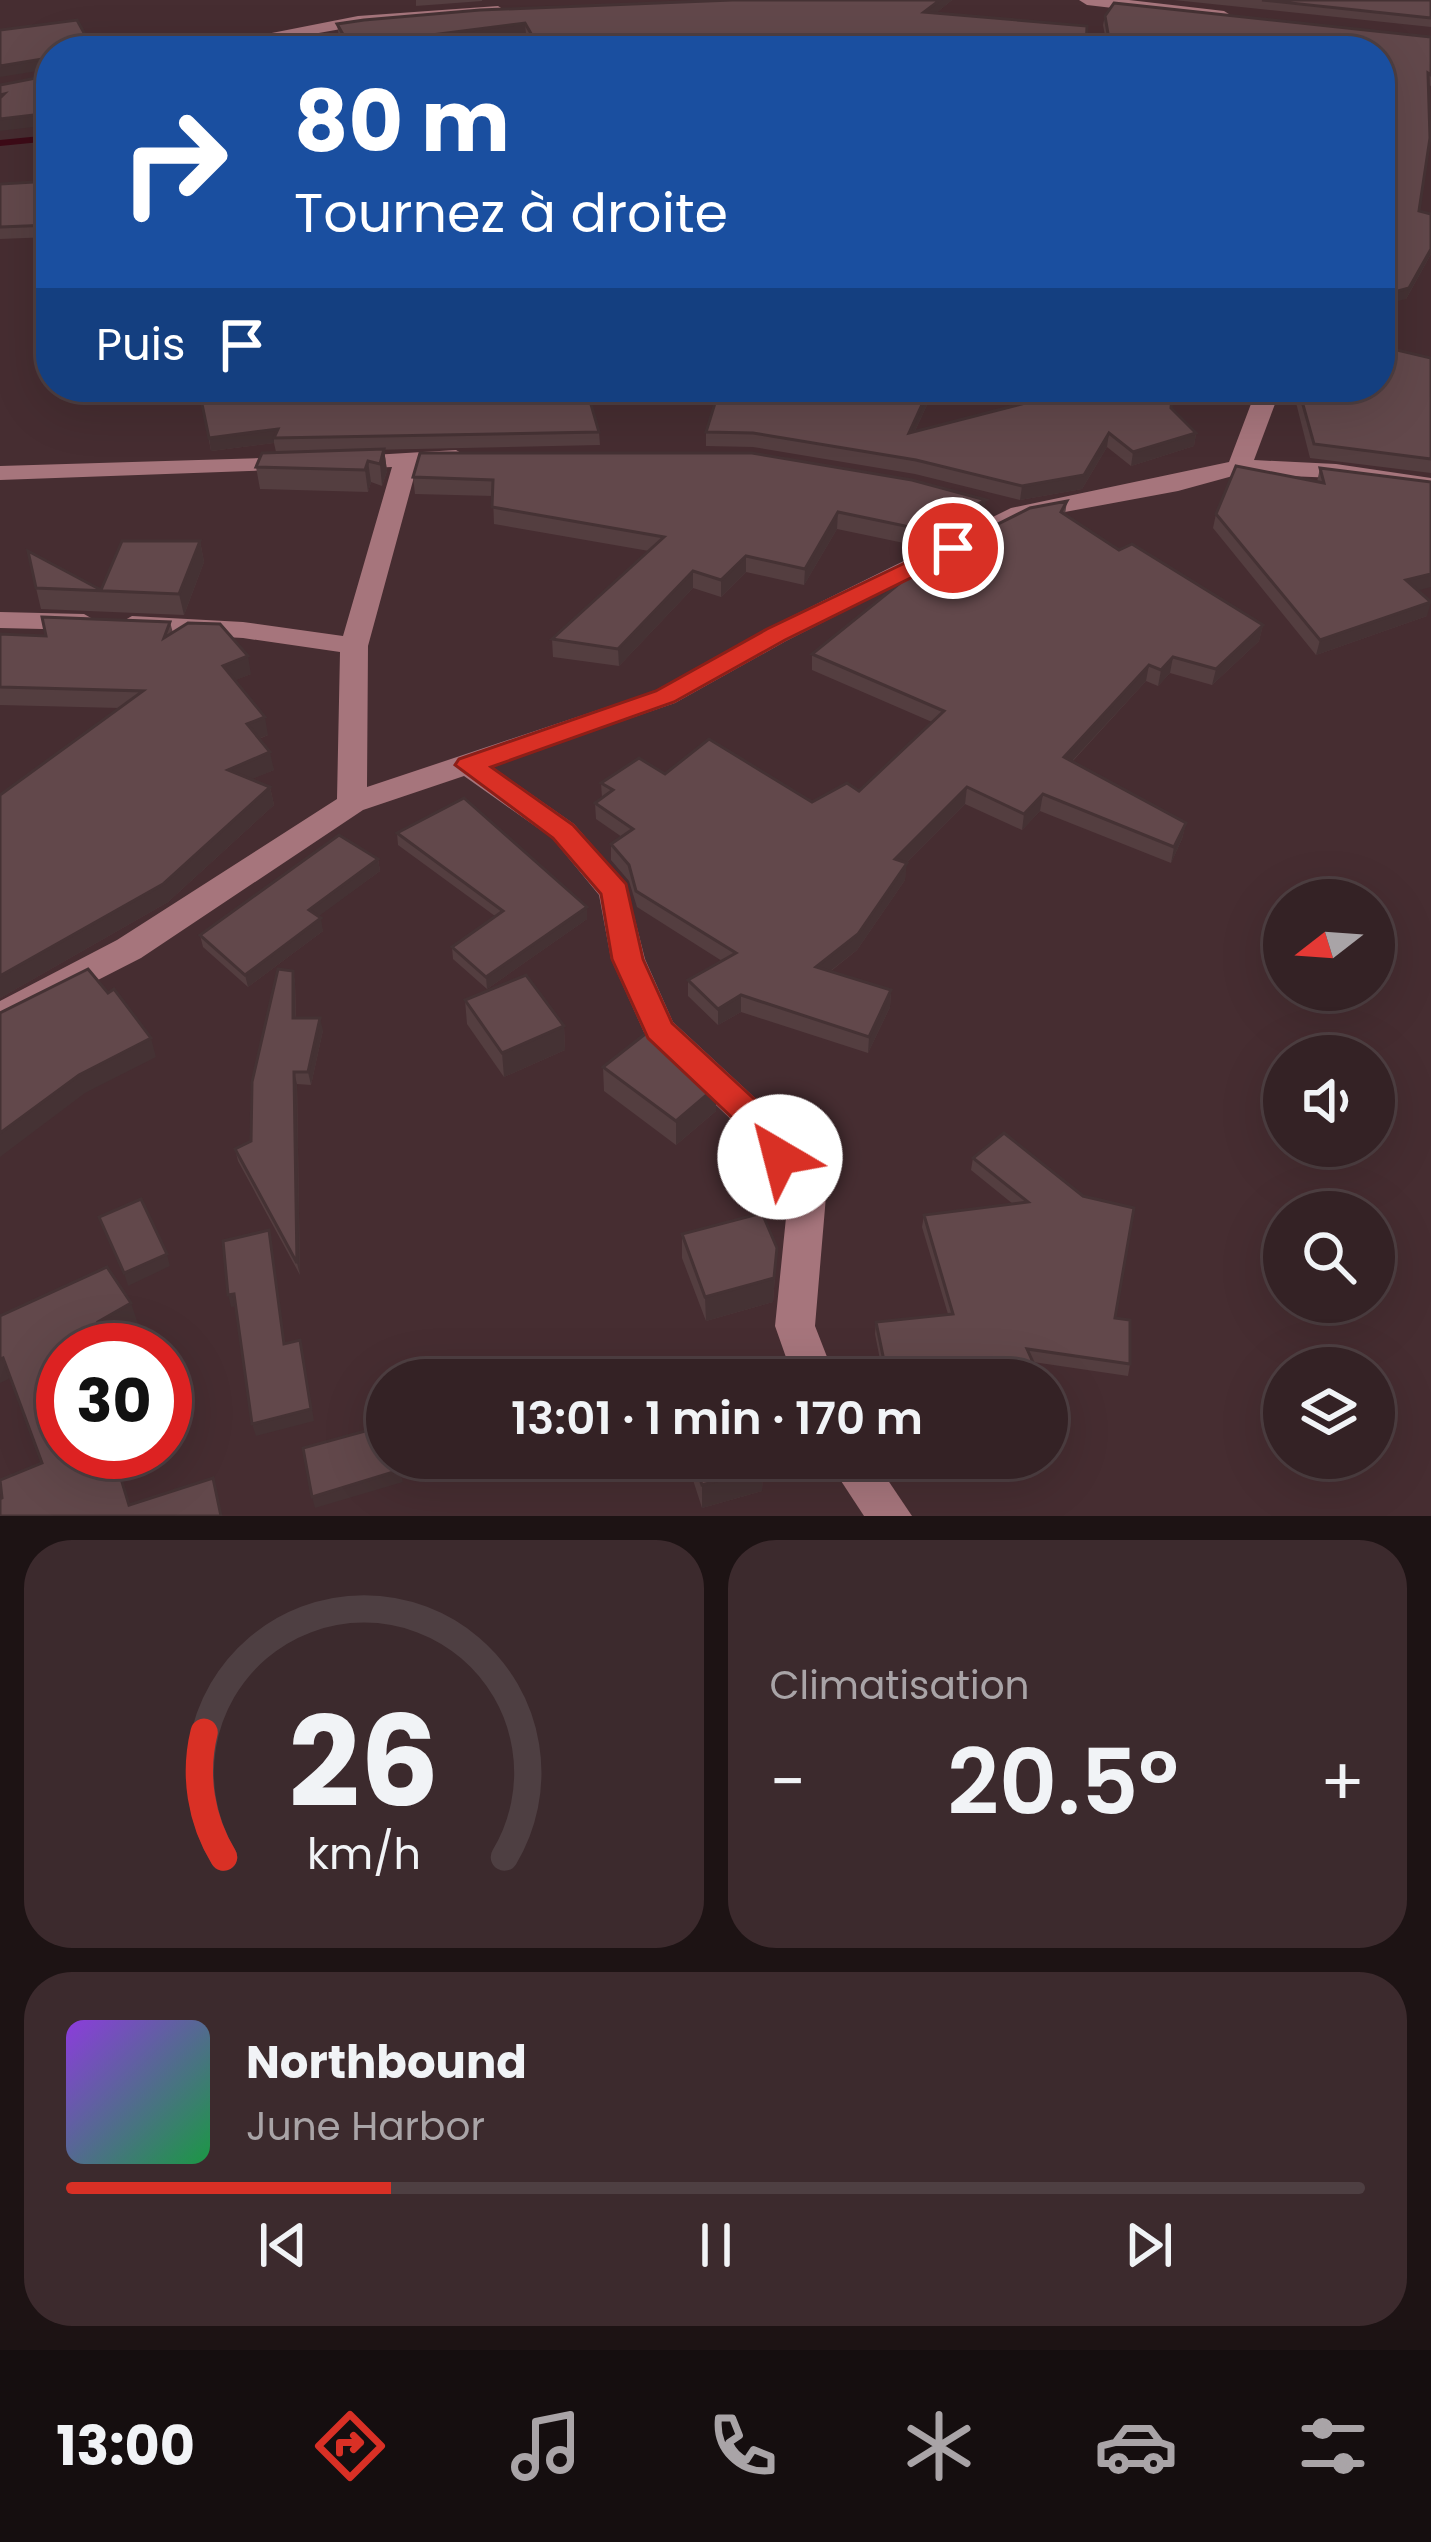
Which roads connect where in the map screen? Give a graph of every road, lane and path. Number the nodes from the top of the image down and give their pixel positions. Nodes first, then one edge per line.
1 (1088, 0) edge
2 (508, 11) edge
3 (1234, 18) edge
4 (274, 36) edge
5 (1264, 402) edge
6 (476, 456) edge
7 (407, 459) junction
8 (1239, 466) junction
9 (0, 473) edge
10 (1431, 485) edge
11 (978, 502) edge
12 (1020, 513) junction
13 (0, 620) edge
14 (354, 646) junction
15 (469, 765) junction
16 (352, 803) junction
17 (0, 1017) edge
18 (807, 1359) edge
19 (863, 1479) edge
20 (890, 1516) edge

1 - 3 street
2 - 4 street
5 - 8 street
6 - 7 street
7 - 9 street
7 - 14 street
8 - 10 street
8 - 12 street
11 - 12 street
12 - 15 street
13 - 14 street
14 - 16 street
15 - 16 street
15 - 18 street
16 - 17 street
19 - 20 street

